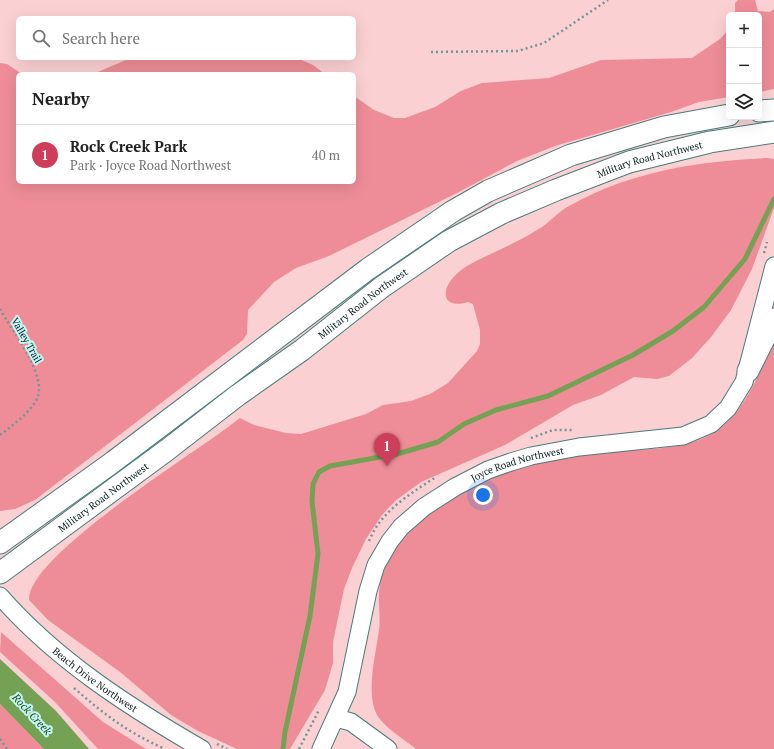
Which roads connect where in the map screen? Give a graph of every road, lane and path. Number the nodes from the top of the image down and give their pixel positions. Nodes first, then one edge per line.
1 (608, 0) edge
2 (431, 52) dead end
3 (774, 110) edge
4 (762, 111) edge
5 (726, 116) edge
6 (774, 132) edge
7 (767, 242) dead end
8 (768, 261) edge
9 (0, 309) edge
10 (774, 319) edge
11 (748, 371) junction
12 (576, 430) dead end
13 (0, 435) edge
14 (524, 440) dead end
15 (439, 476) dead end
16 (0, 543) edge
17 (368, 544) dead end
18 (0, 573) edge
19 (0, 596) edge
20 (322, 704) dead end
21 (336, 718) junction
22 (0, 739) edge
23 (325, 748) edge
24 (7, 749) edge
25 (202, 749) edge
26 (300, 749) edge
27 (388, 749) edge

1 - 2 path
3 - 4 main road
5 - 16 main road
6 - 18 main road, Military Road Northwest
7 - 8 path
8 - 11 street, Joyce Road Northwest
9 - 13 path, Valley Trail
10 - 11 main road
11 - 21 street, Joyce Road Northwest
12 - 14 path
15 - 17 path
19 - 25 street, Beach Drive Northwest
20 - 26 path
21 - 23 street, Joyce Road Northwest
21 - 27 street
22 - 24 path

